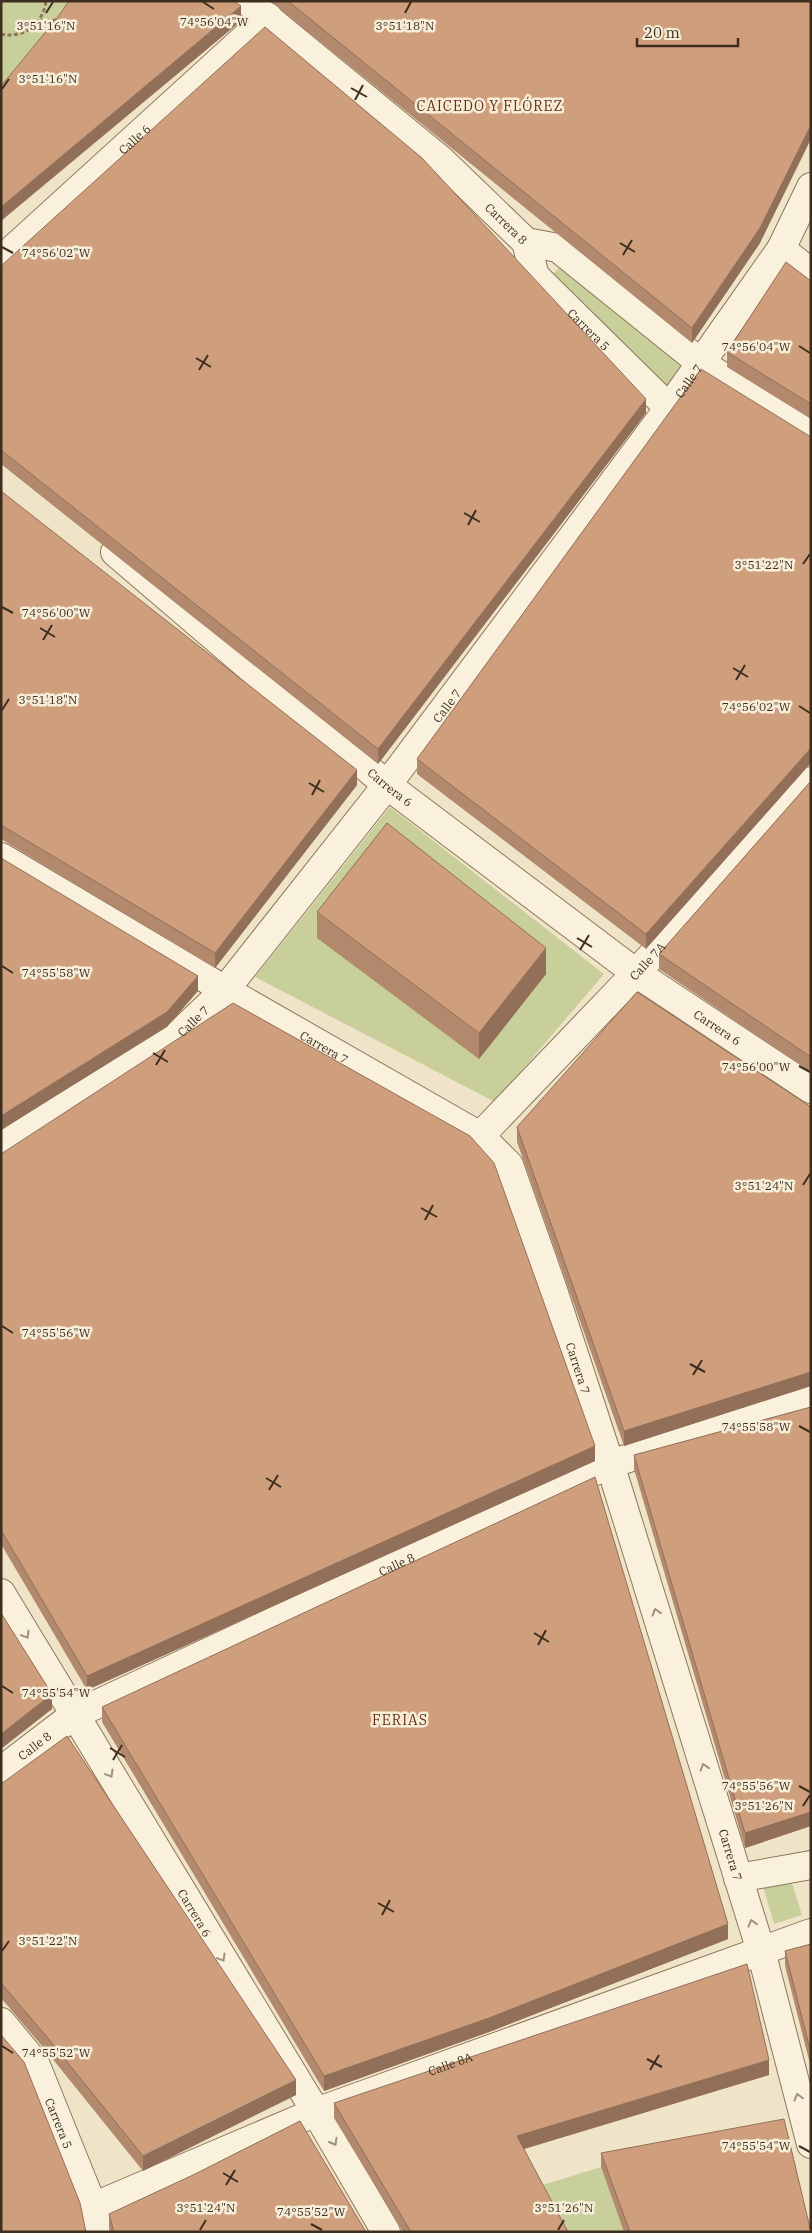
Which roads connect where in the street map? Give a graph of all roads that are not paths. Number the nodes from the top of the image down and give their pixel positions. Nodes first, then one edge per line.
1 (257, 9) edge
2 (811, 186) edge
3 (526, 242) junction
4 (781, 249) junction
5 (1, 260) edge
6 (811, 273) edge
7 (701, 363) junction
8 (669, 408) junction
9 (811, 432) edge
10 (94, 532) edge
11 (811, 781) edge
12 (387, 786) junction
13 (1, 856) edge
14 (636, 973) junction
15 (225, 990) junction
16 (811, 1089) edge
17 (480, 1136) junction
18 (1, 1147) edge
19 (811, 1400) edge
20 (610, 1464) junction
21 (1, 1594) edge
22 (74, 1715) junction
23 (1, 1771) edge
24 (811, 1865) edge
25 (738, 1878) junction
26 (811, 1933) edge
27 (761, 1951) junction
28 (1, 2022) edge
29 (316, 2112) junction
30 (811, 2144) edge
31 (96, 2219) edge
32 (386, 2232) edge

1 - 3 street, Carrera 8
1 - 5 street, Calle 6
2 - 4 street, Calle 7
3 - 7 street, Carrera 8
3 - 8 street, Carrera 5
4 - 6 street
4 - 7 street, Calle 7
7 - 8 street, Calle 7
7 - 9 street, Carrera 8
8 - 12 street, Calle 7
10 - 12 street, Carrera 6
11 - 14 street, Calle 7A
12 - 14 street, Carrera 6
12 - 15 street, Calle 7
13 - 15 street, Carrera 7
14 - 16 street, Carrera 6
14 - 17 street, Calle 7A
15 - 17 street, Carrera 7
15 - 18 street, Calle 7
17 - 20 street, Carrera 7
19 - 20 street, Calle 8
20 - 22 street, Calle 8
25 -> 20 street, Carrera 7
21 -> 22 street, Carrera 6
22 - 23 street, Calle 8
22 -> 29 street, Carrera 6
24 - 25 street
27 -> 25 street, Carrera 7
26 - 27 street, Calle 8A
27 - 29 street, Calle 8A
30 -> 27 street, Carrera 7
28 - 31 street, Carrera 5
29 - 31 street, Calle 8A
29 -> 32 street, Carrera 6

